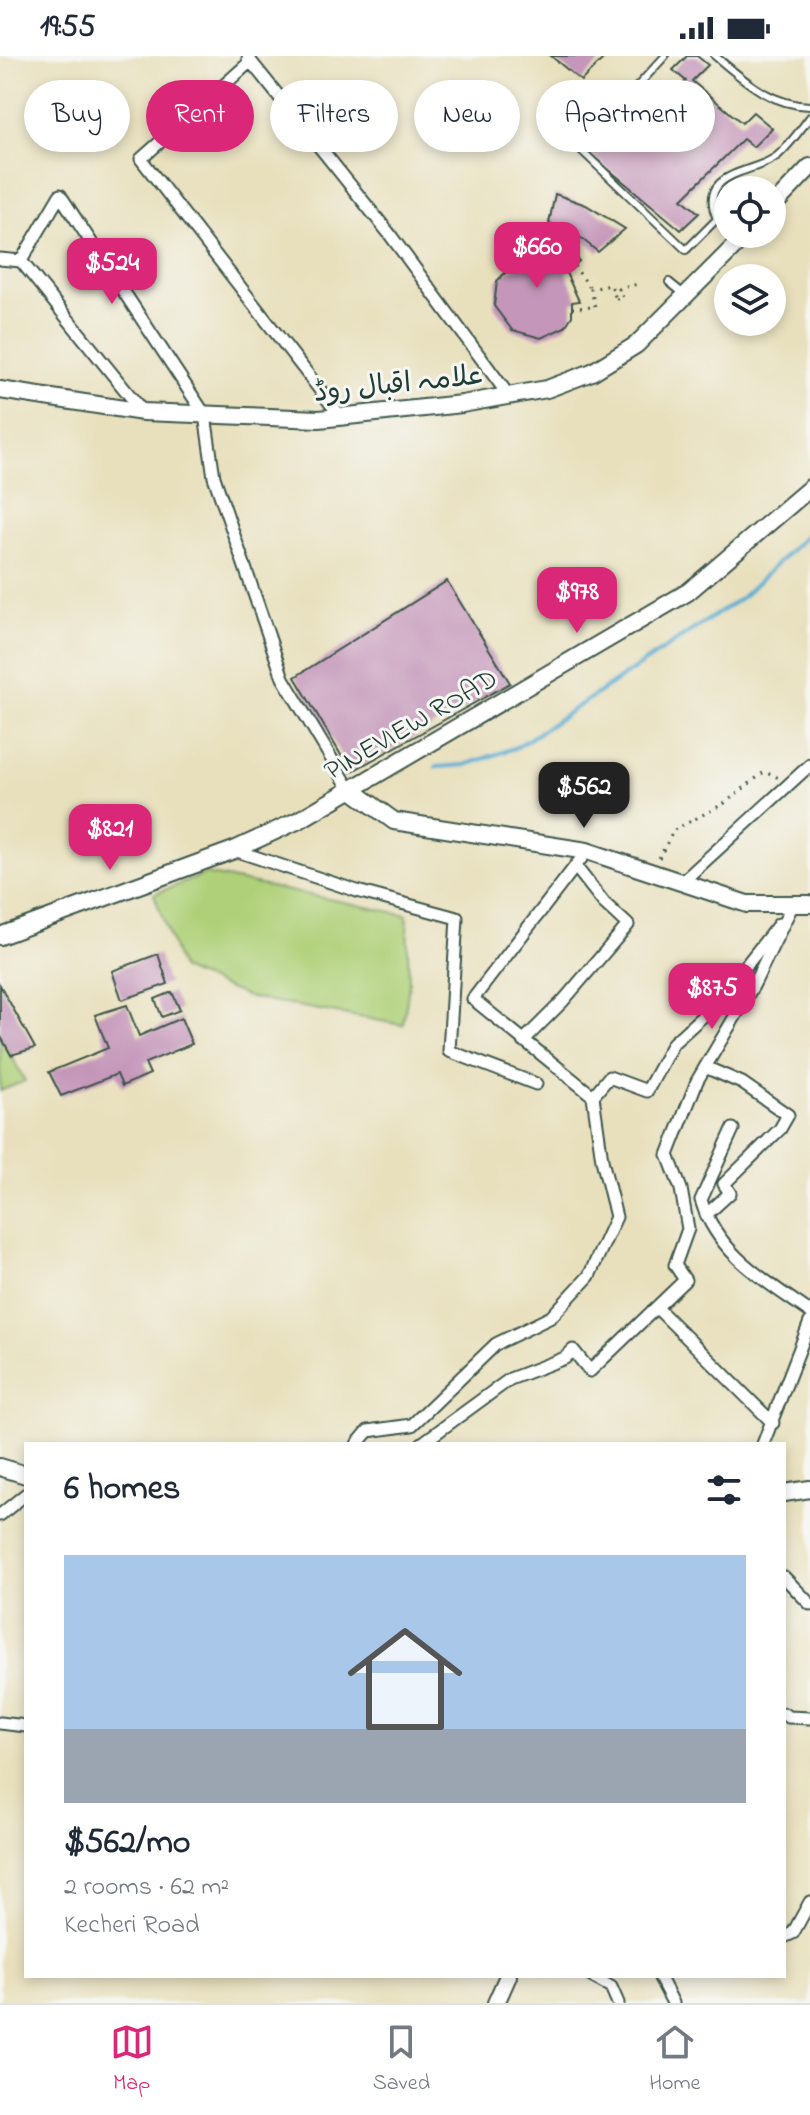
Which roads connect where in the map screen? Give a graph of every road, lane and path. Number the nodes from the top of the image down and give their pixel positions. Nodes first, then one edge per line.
1 (665, 56) edge
2 (715, 56) edge
3 (249, 59) edge
4 (810, 106) edge
5 (810, 117) edge
6 (810, 167) edge
7 (786, 192) edge
8 (734, 248) edge
9 (0, 259) edge
10 (21, 261) junction
11 (574, 266) dead end
12 (669, 282) dead end
13 (638, 284) dead end
14 (591, 289) junction
15 (688, 297) junction
16 (572, 308) dead end
17 (0, 390) edge
18 (509, 396) junction
19 (143, 412) junction
20 (205, 415) junction
21 (341, 417) junction
22 (810, 488) edge
23 (810, 765) edge
24 (790, 782) junction
25 (349, 788) junction
26 (234, 850) junction
27 (587, 851) junction
28 (575, 866) junction
29 (651, 872) junction
30 (682, 882) junction
31 (802, 904) edge
32 (2, 930) edge
33 (523, 1041) junction
34 (705, 1067) junction
35 (536, 1084) dead end
36 (593, 1096) junction
37 (733, 1129) dead end
38 (706, 1215) junction
39 (658, 1309) junction
40 (810, 1312) edge
41 (810, 1322) edge
42 (773, 1423) junction
43 (359, 1442) edge
44 (424, 1442) edge
45 (764, 1442) edge
46 (0, 1467) edge
47 (24, 1474) edge
48 (810, 1489) edge
49 (786, 1493) edge
50 (24, 1496) edge
51 (0, 1515) edge
52 (786, 1579) edge
53 (810, 1604) edge
54 (786, 1716) edge
55 (810, 1718) edge
56 (0, 1723) edge
57 (24, 1726) edge
58 (810, 1902) edge
59 (786, 1936) edge
60 (507, 1978) edge
61 (595, 1978) edge
62 (660, 1978) edge
63 (496, 2003) edge
64 (618, 2003) edge
65 (673, 2003) edge

1 - 5 lane
2 - 4 lane
3 - 18 street
3 - 21 street
6 - 7 street
8 - 15 street, علامہ اقبال روڈ
9 - 10 street
10 - 19 street
10 - 20 street
11 - 14 path
12 - 15 lane
13 - 14 path
14 - 16 path
15 - 18 street, علامہ اقبال روڈ
17 - 19 street, علامہ اقبال روڈ
18 - 21 street, علامہ اقبال روڈ
19 - 20 street, علامہ اقبال روڈ
20 - 21 street, علامہ اقبال روڈ
20 - 25 street
22 - 25 street, PINEVIEW ROAD
23 - 24 street
24 - 29 path
24 - 30 street
25 - 26 street, PINEVIEW ROAD
25 - 27 street
26 - 32 street, PINEVIEW ROAD
26 - 35 street
27 - 28 street
27 - 29 street
28 - 33 street
28 - 33 street
29 - 30 street
30 - 31 street
31 - 34 street
31 - 36 street
33 - 36 street
34 - 38 street
34 - 39 street
36 - 43 street
37 - 38 street
38 - 40 street
39 - 42 street
39 - 44 street
41 - 42 street
42 - 45 street
46 - 47 street
48 - 49 street
50 - 51 street
52 - 53 street
54 - 55 street
56 - 57 street
58 - 59 street
60 - 63 street
61 - 64 street
62 - 65 street

